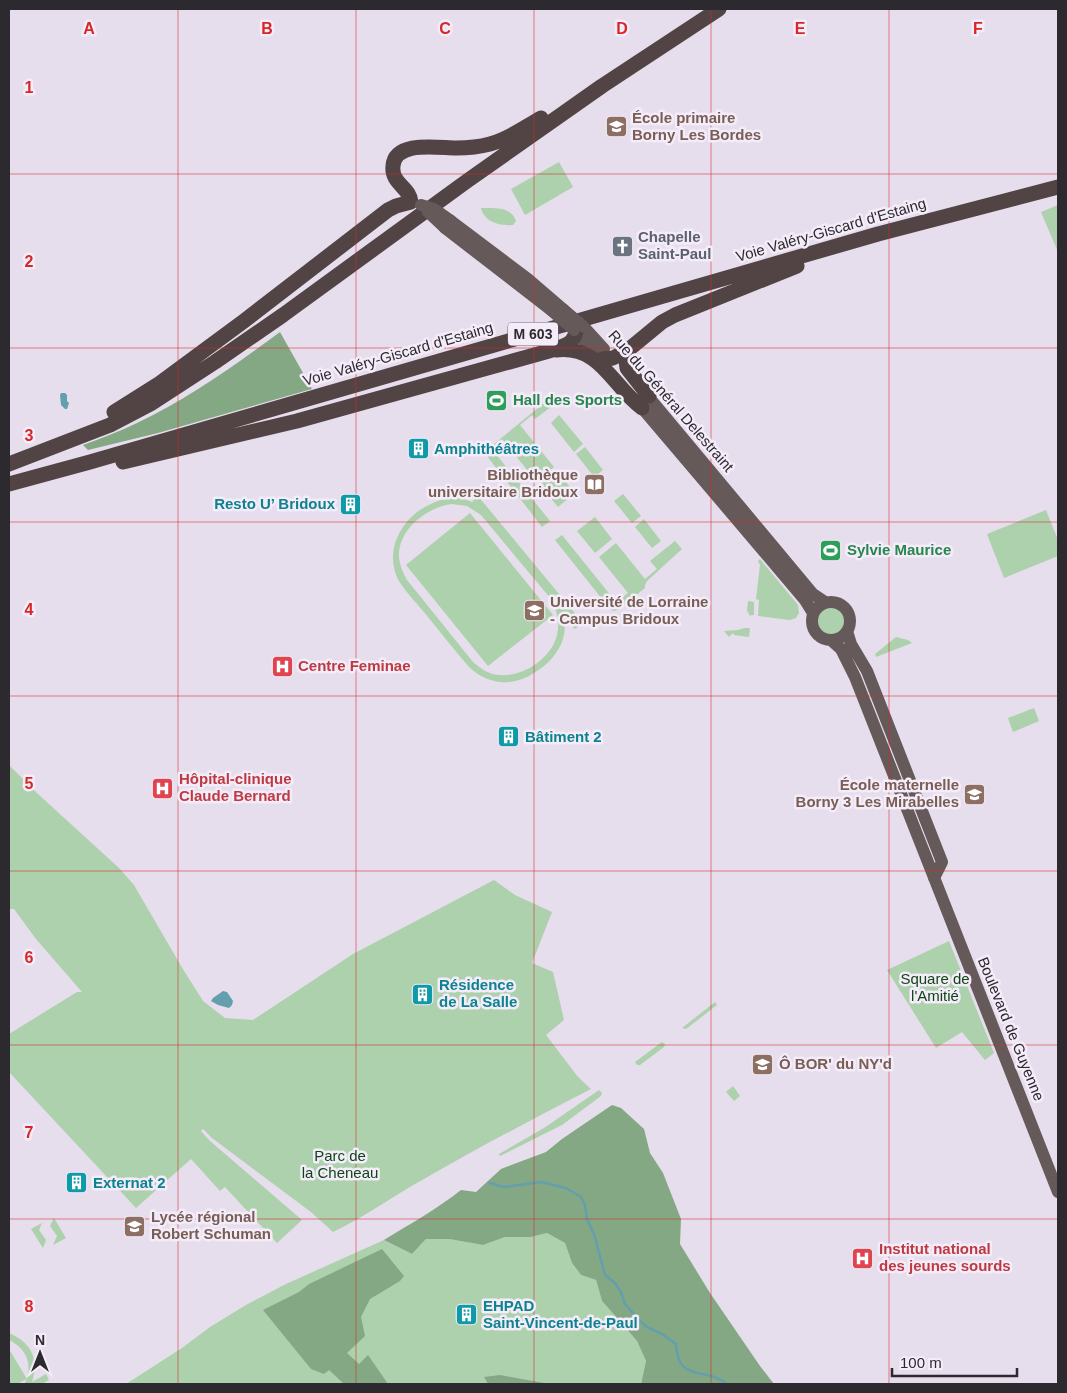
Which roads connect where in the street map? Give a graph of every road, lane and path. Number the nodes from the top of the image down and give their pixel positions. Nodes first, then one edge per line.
1 (719, 9) edge
2 (602, 86) junction
3 (1058, 187) edge
4 (416, 204) junction
5 (448, 224) junction
6 (878, 234) junction
7 (578, 328) junction
8 (549, 350) junction
9 (628, 350) junction
10 (608, 359) junction
11 (646, 402) junction
12 (50, 448) junction
13 (9, 464) edge
14 (12, 483) edge
15 (825, 602) junction
16 (813, 613) junction
17 (847, 631) junction
18 (831, 640) junction
19 (890, 749) junction
20 (1058, 1192) edge

1 - 2 highway
2 - 4 highway
2 - 12 highway
3 - 6 highway, Voie Valéry-Giscard d'Estaing / M 603
4 - 5 main road, bridge
4 - 12 highway
5 - 7 main road, Rue du Général Delestraint, bridge
5 - 7 main road, Rue du Général Delestraint, bridge
6 - 9 highway
6 - 14 highway, Voie Valéry-Giscard d'Estaing / M 603
7 - 8 highway
7 - 10 main road, Rue du Général Delestraint
8 - 11 highway
8 - 14 highway
9 - 10 highway
9 - 11 highway
10 - 11 main road, Rue du Général Delestraint
11 - 15 main road, Rue du Général Delestraint
11 - 16 main road, Rue du Général Delestraint
12 - 13 highway
15 - 16 main road
15 - 17 main road
16 - 18 main road
17 - 18 main road
17 - 19 main road, Boulevard de Guyenne
18 - 19 main road, Boulevard de Guyenne
19 - 20 main road, Boulevard de Guyenne

